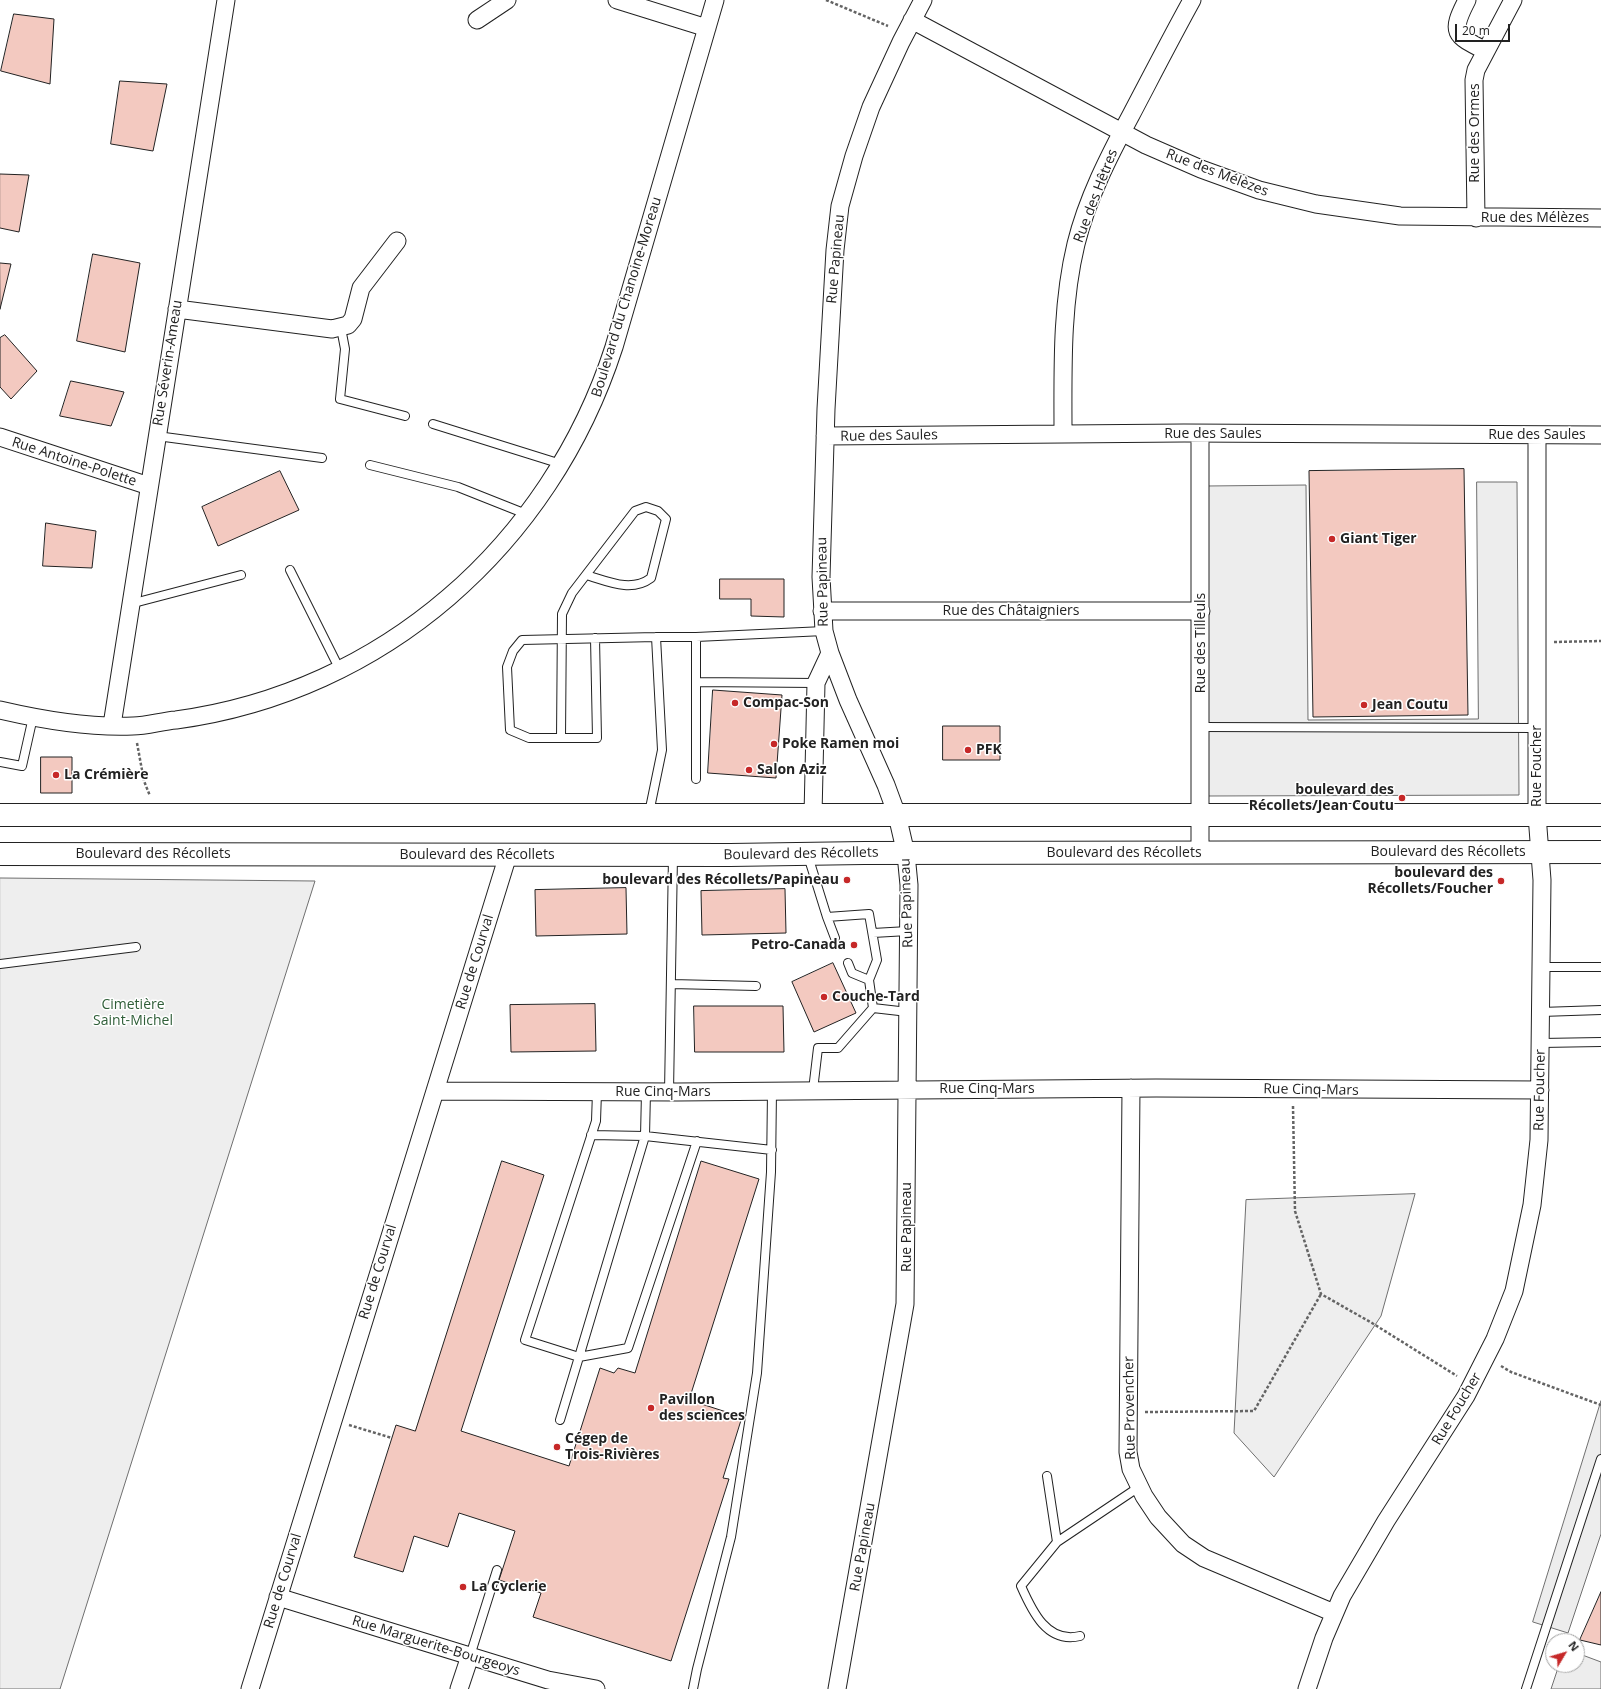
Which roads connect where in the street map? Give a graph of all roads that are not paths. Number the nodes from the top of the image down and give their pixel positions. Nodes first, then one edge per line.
1 (226, 0) edge
2 (507, 0) edge
3 (617, 0) edge
4 (715, 0) edge
5 (923, 0) edge
6 (1192, 0) edge
7 (1467, 0) edge
8 (1512, 0) edge
9 (477, 20) dead end
10 (912, 20) junction
11 (707, 28) junction
12 (1486, 50) junction
13 (1122, 132) junction
14 (1476, 218) junction
15 (1601, 218) edge
16 (398, 241) dead end
17 (177, 309) junction
18 (341, 328) junction
19 (405, 416) dead end
20 (433, 424) dead end
21 (1063, 434) junction
22 (1200, 434) junction
23 (1537, 435) junction
24 (1601, 435) edge
25 (157, 436) junction
26 (825, 436) junction
27 (0, 437) edge
28 (322, 458) dead end
29 (370, 464) dead end
30 (562, 464) junction
31 (149, 486) junction
32 (526, 514) junction
33 (290, 570) dead end
34 (241, 575) dead end
35 (586, 576) junction
36 (130, 604) junction
37 (822, 611) junction
38 (1201, 611) junction
39 (824, 631) junction
40 (656, 637) junction
41 (696, 637) junction
42 (595, 638) junction
43 (561, 639) junction
44 (830, 653) junction
45 (341, 670) junction
46 (696, 682) junction
47 (816, 683) junction
48 (0, 710) edge
49 (33, 717) junction
50 (112, 725) junction
51 (1200, 727) junction
52 (1537, 728) junction
53 (561, 738) junction
54 (0, 762) edge
55 (696, 779) dead end
56 (0, 815) edge
57 (813, 815) junction
58 (897, 815) junction
59 (1201, 815) junction
60 (1537, 815) junction
61 (1601, 815) edge
62 (649, 816) junction
63 (1540, 852) junction
64 (1601, 852) edge
65 (1200, 853) junction
66 (0, 854) edge
67 (906, 854) junction
68 (508, 855) junction
69 (673, 855) junction
70 (808, 855) junction
71 (827, 917) junction
72 (908, 931) junction
73 (873, 933) junction
74 (835, 938) dead end
75 (136, 948) dead end
76 (848, 963) dead end
77 (0, 964) edge
78 (1541, 967) junction
79 (1601, 967) edge
80 (869, 980) junction
81 (671, 984) junction
82 (756, 986) dead end
83 (873, 1008) junction
84 (1601, 1010) edge
85 (908, 1012) junction
86 (1541, 1012) junction
87 (1601, 1042) edge
88 (1541, 1043) junction
89 (1131, 1088) junction
90 (908, 1089) junction
91 (813, 1090) junction
92 (1540, 1090) junction
93 (435, 1091) junction
94 (772, 1091) junction
95 (597, 1092) junction
96 (646, 1092) junction
97 (669, 1092) junction
98 (591, 1135) junction
99 (645, 1136) junction
100 (697, 1141) junction
101 (772, 1150) junction
102 (579, 1357) junction
103 (560, 1420) dead end
104 (1601, 1459) edge
105 (1047, 1476) dead end
106 (1138, 1487) junction
107 (1057, 1542) junction
108 (498, 1570) dead end
109 (278, 1597) junction
110 (1334, 1613) junction
111 (1080, 1636) dead end
112 (470, 1656) junction
113 (250, 1689) edge
114 (460, 1689) edge
115 (596, 1689) edge
116 (693, 1689) edge
117 (837, 1689) edge
118 (1307, 1689) edge
119 (1526, 1689) edge

1 - 17 street, Rue Séverin-Ameau
2 - 9 street
3 - 11 street
4 - 11 street, Boulevard du Chanoine-Moreau
5 - 10 street, Rue Papineau
6 - 13 street, Rue des Hêtres
7 - 12 street
8 - 12 street, Rue des Ormes
10 - 13 street, Rue des Mélèzes
10 - 26 street, Rue Papineau
11 - 30 street, Boulevard du Chanoine-Moreau
12 - 14 street, Rue des Ormes
13 - 14 street, Rue des Mélèzes
13 - 21 street, Rue des Hêtres
14 - 15 street, Rue des Mélèzes
16 - 18 street
17 - 18 street
17 - 25 street, Rue Séverin-Ameau
18 - 19 lane
20 - 30 lane
21 - 22 street, Rue des Saules
21 - 26 street, Rue des Saules
22 - 23 street, Rue des Saules
22 - 38 street, Rue des Tilleuls
23 - 24 street, Rue des Saules
23 - 52 street, Rue Foucher
25 - 28 lane
25 - 31 street, Rue Séverin-Ameau
26 - 37 street, Rue Papineau
27 - 31 street, Rue Antoine-Polette
29 - 32 lane
30 - 32 street, Boulevard du Chanoine-Moreau
31 - 36 street, Rue Séverin-Ameau
32 - 45 street, Boulevard du Chanoine-Moreau
33 - 45 lane
34 - 36 lane
35 - 35 lane
35 - 43 lane
36 - 50 street, Rue Séverin-Ameau
37 - 38 street, Rue des Châtaigniers
37 - 39 street, Rue Papineau
38 - 51 street, Rue des Tilleuls
39 - 41 lane
39 - 44 street, Rue Papineau
40 - 41 lane
40 - 42 lane
40 - 62 lane
41 - 46 lane
42 - 43 lane
42 - 53 lane
43 - 53 lane
43 - 53 lane
44 - 47 street
44 - 58 street, Rue Papineau
45 - 50 street, Boulevard du Chanoine-Moreau
46 - 47 lane
46 - 55 lane
47 - 57 street
48 - 49 street, Boulevard du Chanoine-Moreau
49 - 50 street, Boulevard du Chanoine-Moreau
49 - 54 lane
51 - 52 lane
51 - 59 street, Rue des Tilleuls
52 - 60 street, Rue Foucher
56 - 62 main road
57 - 58 main road
57 - 62 main road
58 - 59 main road
58 - 67 street, Rue Papineau
59 - 60 main road
59 - 65 street, Rue des Tilleuls
60 - 61 main road
60 - 63 street, Rue Foucher
63 - 64 main road, Boulevard des Récollets
63 - 65 main road, Boulevard des Récollets
63 - 78 street, Rue Foucher
65 - 67 main road, Boulevard des Récollets
66 - 68 main road, Boulevard des Récollets
67 - 70 main road, Boulevard des Récollets
67 - 72 street, Rue Papineau
68 - 69 main road, Boulevard des Récollets
68 - 93 street, Rue de Courval
69 - 70 main road, Boulevard des Récollets
69 - 81 lane
70 - 71 lane
71 - 73 lane
71 - 74 lane
72 - 73 lane
72 - 85 street, Rue Papineau
73 - 80 lane
75 - 77 lane
76 - 80 lane
78 - 79 lane
78 - 86 street, Rue Foucher
80 - 83 lane
81 - 82 lane
81 - 97 lane
83 - 85 lane
83 - 91 lane
84 - 86 lane
85 - 90 street, Rue Papineau
86 - 88 street, Rue Foucher
87 - 88 lane
88 - 92 street, Rue Foucher
89 - 90 street, Rue Cinq-Mars
89 - 92 street, Rue Cinq-Mars
89 - 106 street, Rue Provencher
90 - 91 street, Rue Cinq-Mars
90 - 117 street, Rue Papineau
91 - 94 street, Rue Cinq-Mars
92 - 110 street, Rue Foucher
93 - 95 street, Rue Cinq-Mars
93 - 109 street, Rue de Courval
94 - 97 street, Rue Cinq-Mars
94 - 101 lane
95 - 96 street, Rue Cinq-Mars
95 - 98 lane
96 - 97 street, Rue Cinq-Mars
96 - 99 lane
98 - 99 lane
98 - 102 lane
99 - 100 lane
99 - 102 lane
100 - 101 lane
100 - 102 lane
101 - 116 lane
102 - 103 lane
104 - 119 lane
105 - 107 lane
106 - 107 lane
106 - 110 street, Rue Provencher
107 - 111 lane
108 - 112 lane
109 - 112 street, Rue Marguerite-Bourgeoys
109 - 113 street, Rue de Courval
110 - 118 street, Rue Foucher
112 - 114 street
112 - 115 street, Rue Marguerite-Bourgeoys

